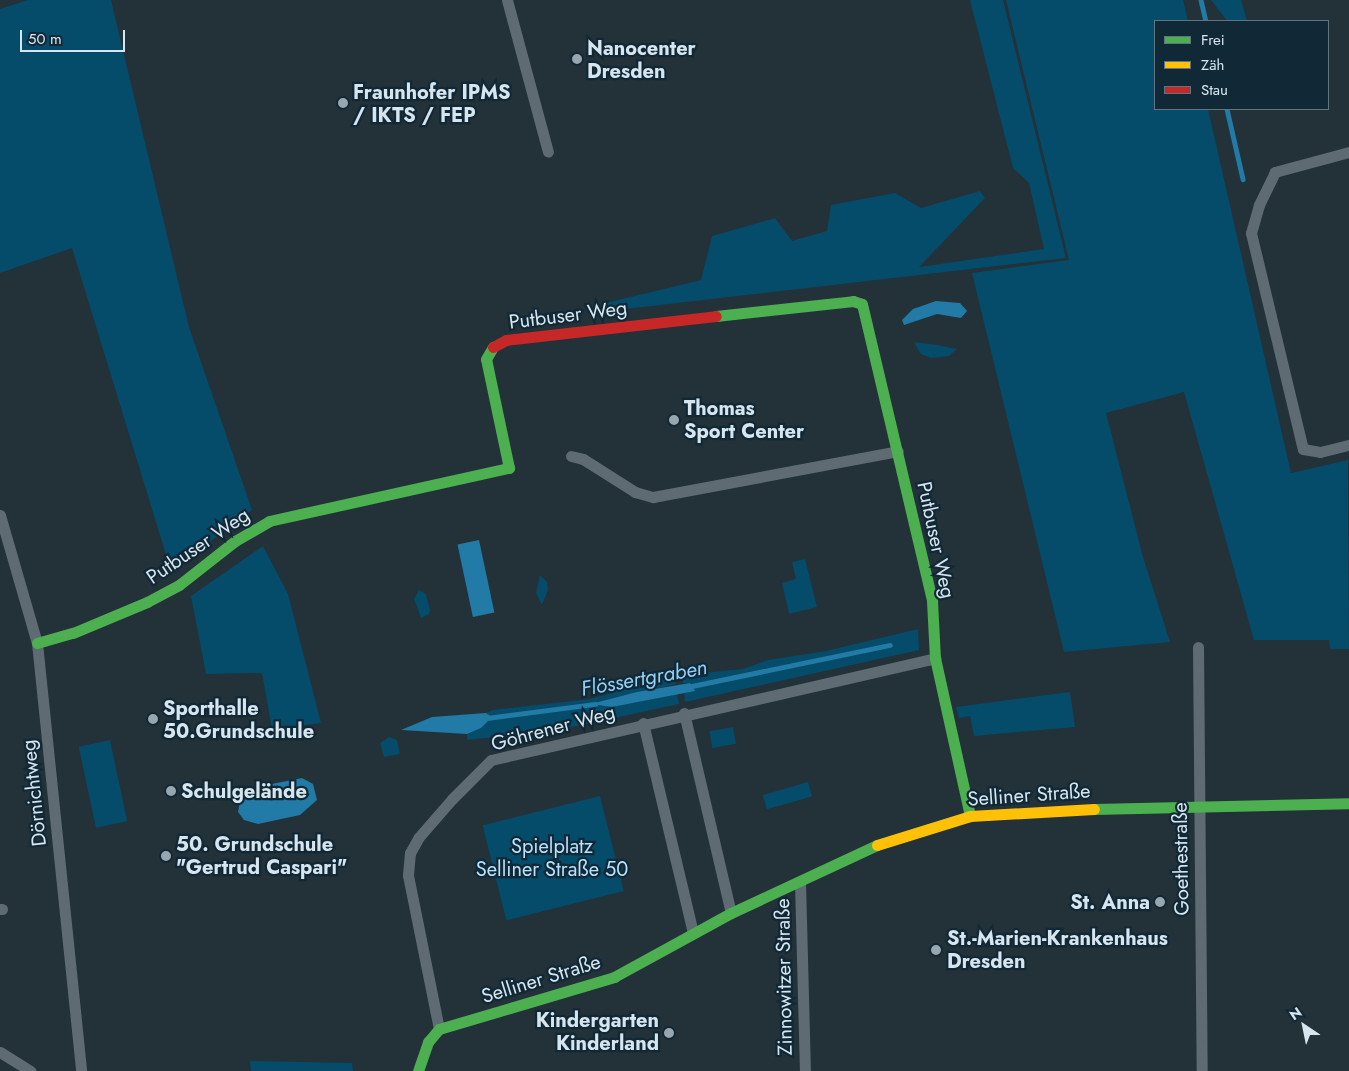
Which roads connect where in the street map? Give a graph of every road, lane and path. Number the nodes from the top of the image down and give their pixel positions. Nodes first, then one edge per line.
1 (507, 0) edge
2 (548, 152) dead end
3 (1349, 152) edge
4 (1349, 446) edge
5 (898, 450) junction
6 (572, 456) dead end
7 (0, 515) edge
8 (37, 643) junction
9 (1198, 647) dead end
10 (936, 658) junction
11 (684, 714) junction
12 (643, 723) junction
13 (1349, 803) edge
14 (1199, 805) junction
15 (970, 816) junction
16 (800, 882) junction
17 (731, 913) junction
18 (693, 933) junction
19 (439, 1029) junction
20 (0, 1052) edge
21 (31, 1071) edge
22 (81, 1071) edge
23 (418, 1071) edge
24 (805, 1071) edge
25 (1202, 1071) edge

1 - 2 street
3 - 4 street
5 - 6 street
5 - 8 street, Putbuser Weg
5 - 10 street, Putbuser Weg
7 - 8 street, Dörnichtweg
8 - 22 street, Dörnichtweg
9 - 14 street, Goethestraße
10 - 11 street, Göhrener Weg
10 - 15 street
11 - 12 street, Göhrener Weg
11 - 17 street
12 - 18 street
12 - 19 street, Göhrener Weg
13 - 14 street, Selliner Straße
14 - 15 street, Selliner Straße
14 - 25 street, Goethestraße
15 - 16 street, Selliner Straße
16 - 17 street, Selliner Straße
16 - 24 street, Zinnowitzer Straße
17 - 18 street, Selliner Straße
18 - 19 street, Selliner Straße
19 - 23 street
20 - 21 street

